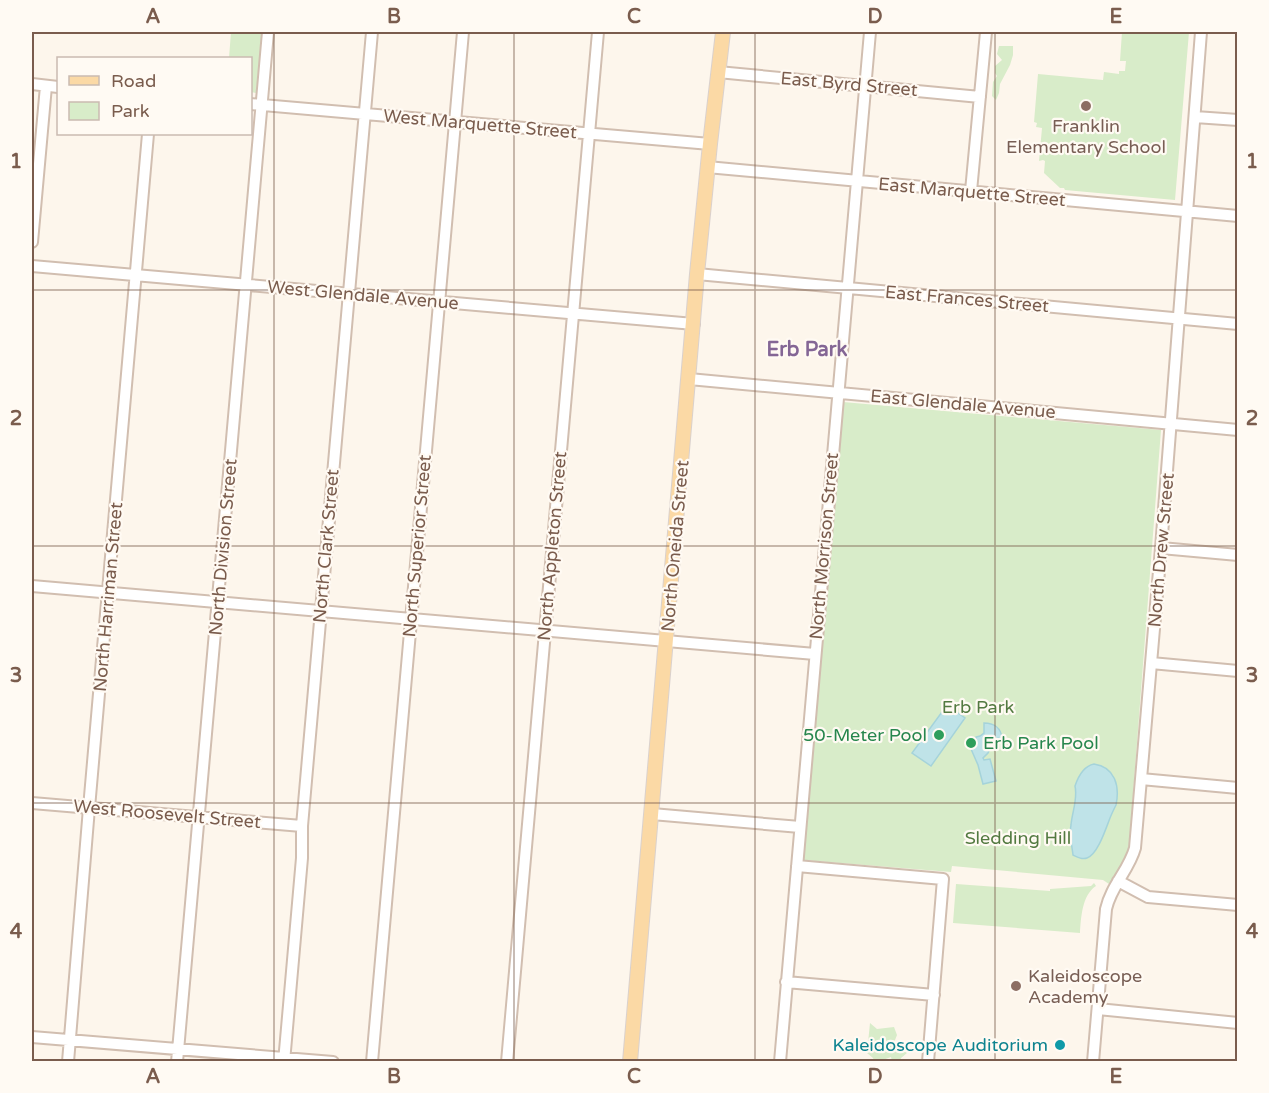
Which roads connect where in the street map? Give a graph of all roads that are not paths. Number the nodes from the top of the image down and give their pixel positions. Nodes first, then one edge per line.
1 (268, 32) edge
2 (372, 32) edge
3 (463, 32) edge
4 (598, 32) edge
5 (723, 32) edge
6 (870, 32) edge
7 (986, 32) edge
8 (1201, 32) edge
9 (718, 72) junction
10 (32, 84) edge
11 (46, 86) junction
12 (866, 86) junction
13 (57, 87) edge
14 (980, 97) junction
15 (256, 105) edge
16 (364, 114) junction
17 (1195, 117) junction
18 (1238, 120) edge
19 (455, 122) junction
20 (588, 134) junction
21 (148, 135) edge
22 (710, 144) junction
23 (707, 167) junction
24 (857, 181) junction
25 (971, 191) junction
26 (1188, 212) junction
27 (1238, 216) edge
28 (32, 242) edge
29 (32, 266) edge
30 (697, 274) junction
31 (135, 275) junction
32 (246, 284) junction
33 (848, 288) junction
34 (349, 294) junction
35 (439, 302) junction
36 (573, 314) junction
37 (1179, 319) junction
38 (694, 324) junction
39 (1238, 324) edge
40 (689, 379) junction
41 (838, 392) junction
42 (1171, 423) junction
43 (1238, 430) edge
44 (1161, 548) junction
45 (1238, 555) edge
46 (32, 586) edge
47 (109, 592) junction
48 (218, 601) junction
49 (321, 610) junction
50 (410, 618) junction
51 (544, 630) junction
52 (667, 641) junction
53 (815, 654) junction
54 (1151, 663) junction
55 (1238, 671) edge
56 (1141, 779) junction
57 (1238, 788) edge
58 (32, 803) edge
59 (89, 808) junction
60 (652, 814) junction
61 (200, 817) junction
62 (302, 826) junction
63 (800, 827) junction
64 (797, 866) junction
65 (1118, 881) junction
66 (1238, 905) edge
67 (786, 982) junction
68 (934, 995) junction
69 (1098, 1009) junction
70 (1238, 1023) edge
71 (32, 1037) edge
72 (70, 1040) junction
73 (178, 1049) junction
74 (284, 1060) edge
75 (68, 1062) edge
76 (177, 1062) edge
77 (333, 1062) edge
78 (372, 1062) edge
79 (507, 1062) edge
80 (630, 1062) edge
81 (780, 1062) edge
82 (928, 1062) edge
83 (1093, 1062) edge

1 - 15 street, North Division Street
2 - 16 street, North Clark Street
3 - 19 street, North Superior Street
4 - 20 street, North Appleton Street
5 - 9 main road, North Oneida Street
6 - 12 street, North Morrison Street
7 - 14 street
8 - 17 street, North Drew Street
9 - 12 street, East Byrd Street
9 - 22 main road, North Oneida Street
10 - 11 street
11 - 13 street
11 - 28 street
12 - 14 street, East Byrd Street
12 - 24 street, North Morrison Street
14 - 25 street
15 - 16 street, West Marquette Street
15 - 32 street, North Division Street
16 - 19 street, West Marquette Street
16 - 34 street, North Clark Street
17 - 18 street
17 - 26 street, North Drew Street
19 - 20 street, West Marquette Street
19 - 35 street, North Superior Street
20 - 22 street, West Marquette Street
20 - 36 street, North Appleton Street
21 - 31 street, North Harriman Street
22 - 23 main road, North Oneida Street
23 - 24 street, East Marquette Street
23 - 30 main road, North Oneida Street
24 - 25 street, East Marquette Street
24 - 33 street, North Morrison Street
25 - 26 street, East Marquette Street
26 - 27 street, East Marquette Street
26 - 37 street, North Drew Street
29 - 31 street, West Glendale Avenue
30 - 33 street, East Frances Street
30 - 38 main road, North Oneida Street
31 - 32 street, West Glendale Avenue
31 - 47 street, North Harriman Street
32 - 34 street, West Glendale Avenue
32 - 48 street, North Division Street
33 - 37 street, East Frances Street
33 - 41 street, North Morrison Street
34 - 35 street, West Glendale Avenue
34 - 49 street, North Clark Street
35 - 36 street, West Glendale Avenue
35 - 50 street, North Superior Street
36 - 38 street, West Glendale Avenue
36 - 51 street, North Appleton Street
37 - 39 street, East Frances Street
37 - 42 street, North Drew Street
38 - 40 main road, North Oneida Street
40 - 41 street, East Glendale Avenue
40 - 52 main road, North Oneida Street
41 - 42 street, East Glendale Avenue
41 - 53 street, North Morrison Street
42 - 43 street, East Glendale Avenue
42 - 44 street, North Drew Street
44 - 45 street
44 - 54 street, North Drew Street
46 - 47 street
47 - 48 street
47 - 59 street, North Harriman Street
48 - 49 street
48 - 61 street, North Division Street
49 - 50 street
49 - 62 street, North Clark Street
50 - 51 street
50 - 78 street, North Superior Street
51 - 52 street
51 - 79 street, North Appleton Street
52 - 53 street
52 - 60 main road, North Oneida Street
53 - 63 street, North Morrison Street
54 - 55 street
54 - 56 street, North Drew Street
56 - 57 street
56 - 65 street, North Drew Street
58 - 59 street, West Roosevelt Street
59 - 61 street, West Roosevelt Street
59 - 72 street, North Harriman Street
60 - 63 street
60 - 80 main road, North Oneida Street
61 - 62 street, West Roosevelt Street
61 - 73 street, North Division Street
62 - 74 street, North Clark Street
63 - 64 street, North Morrison Street
64 - 67 street, North Morrison Street
64 - 68 street
65 - 66 street
65 - 69 street, North Drew Street
67 - 68 street
67 - 81 street, North Morrison Street
68 - 82 street
69 - 70 street
69 - 83 street, North Drew Street
71 - 72 street
72 - 73 street
72 - 75 street, North Harriman Street
73 - 74 street
73 - 76 street, North Division Street
74 - 77 street

